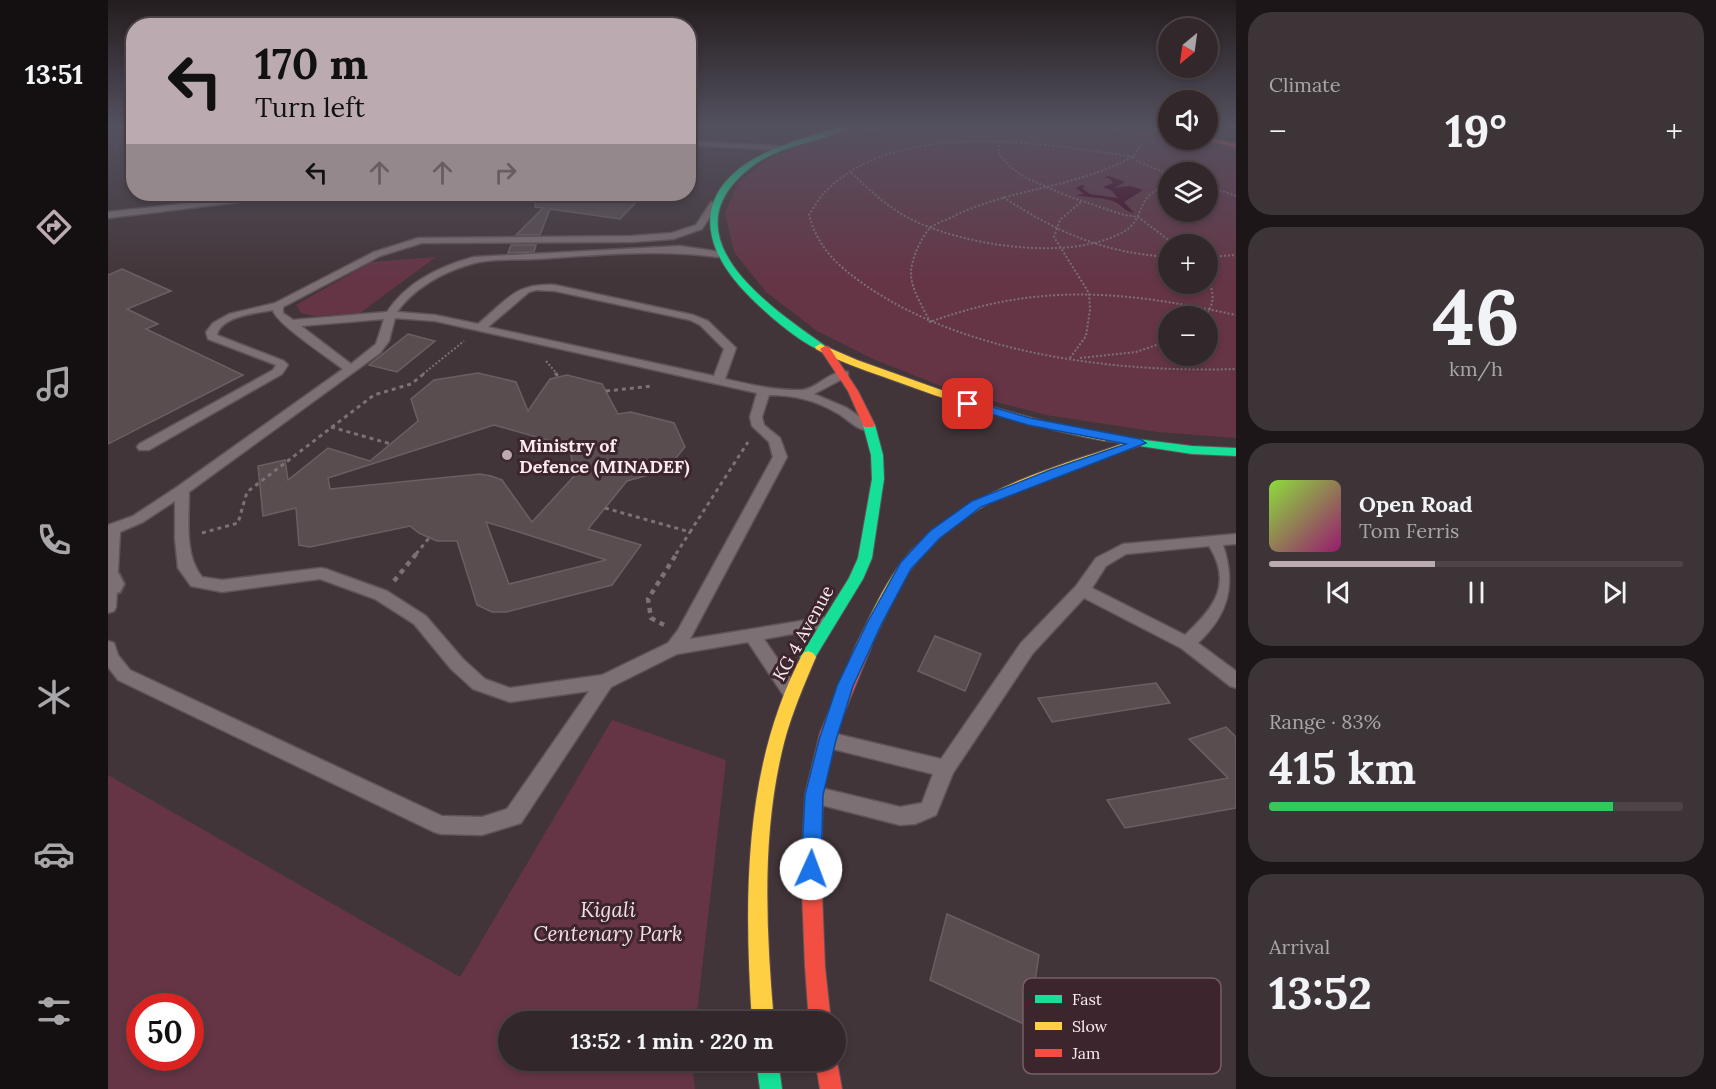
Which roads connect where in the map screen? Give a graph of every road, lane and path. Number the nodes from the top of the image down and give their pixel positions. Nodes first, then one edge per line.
1 (732, 178) edge
2 (843, 178) edge
3 (857, 178) edge
4 (1028, 178) edge
5 (1080, 178) edge
6 (1043, 187) junction
7 (1158, 189) edge
8 (1218, 190) edge
9 (1236, 196) edge
10 (1002, 197) junction
11 (1083, 200) junction
12 (229, 201) edge
13 (714, 204) junction
14 (108, 215) edge
15 (1138, 217) junction
16 (930, 228) junction
17 (1055, 229) junction
18 (1161, 234) edge
19 (1092, 243) junction
20 (1059, 247) junction
21 (718, 254) junction
22 (1236, 255) edge
23 (1158, 256) edge
24 (1218, 256) edge
25 (1089, 293) junction
26 (278, 306) junction
27 (1194, 306) edge
28 (1218, 311) edge
29 (391, 315) junction
30 (1236, 315) edge
31 (930, 322) junction
32 (290, 324) junction
33 (478, 329) junction
34 (1158, 346) edge
35 (825, 349) junction
36 (1070, 358) junction
37 (1236, 369) edge
38 (352, 370) junction
39 (844, 374) junction
40 (719, 380) junction
41 (764, 391) junction
42 (805, 394) junction
43 (758, 426) junction
44 (331, 427) junction
45 (871, 432) junction
46 (1140, 443) junction
47 (391, 444) dead end
48 (144, 447) dead end
49 (1236, 452) edge
50 (182, 490) junction
51 (605, 508) dead end
52 (110, 531) edge
53 (690, 532) junction
54 (429, 538) dead end
55 (182, 539) junction
56 (1236, 539) edge
57 (1213, 541) junction
58 (1082, 590) junction
59 (108, 591) edge
60 (381, 596) junction
61 (828, 622) junction
62 (684, 634) junction
63 (753, 636) junction
64 (1187, 643) junction
65 (108, 648) edge
66 (674, 648) junction
67 (1236, 681) edge
68 (605, 682) junction
69 (790, 692) junction
70 (827, 740) junction
71 (945, 769) junction
72 (814, 795) junction
73 (762, 1011) edge
74 (818, 1011) edge
75 (769, 1071) edge
76 (828, 1071) edge
77 (771, 1089) edge
78 (831, 1089) edge

1 - 13 main road
2 - 31 path
3 - 16 path
4 - 6 path
5 - 6 path
6 - 10 path
6 - 11 path
7 - 15 path
8 - 9 path
10 - 16 path
10 - 17 path
11 - 15 path
11 - 17 path
12 - 14 lane
13 - 21 main road
13 - 26 lane
15 - 18 path
15 - 19 path
16 - 20 path
16 - 31 path
17 - 19 path
17 - 20 path
19 - 20 path
19 - 23 path
20 - 25 path
21 - 29 lane
21 - 35 main road
22 - 24 path
25 - 27 path
25 - 31 path
25 - 36 path
26 - 32 lane
26 - 48 lane
28 - 30 path
29 - 32 lane
29 - 33 lane
29 - 38 lane
31 - 36 path
32 - 38 lane
33 - 40 lane
33 - 40 lane
33 - 44 path
34 - 36 path
35 - 39 main road, KG 4 Avenue
35 - 46 main road
36 - 37 path
38 - 50 lane
39 - 42 lane
39 - 45 main road, KG 4 Avenue
40 - 41 lane
41 - 42 lane
41 - 43 lane
42 - 45 lane
43 - 53 path
43 - 62 lane
44 - 47 path
44 - 55 path
45 - 61 main road, KG 4 Avenue
46 - 49 main road
46 - 70 main road
50 - 52 lane
50 - 55 lane
51 - 53 path
52 - 59 lane
53 - 62 path
54 - 60 path
55 - 60 lane
56 - 57 lane
57 - 58 lane
57 - 64 lane
58 - 64 lane
58 - 71 lane
60 - 68 lane
61 - 63 lane
61 - 69 main road, KG 4 Avenue
62 - 66 lane
63 - 66 lane
63 - 69 lane
64 - 67 lane
65 - 68 lane
66 - 68 lane
69 - 73 main road, KG 4 Avenue
70 - 71 lane
70 - 72 main road
71 - 72 lane
72 - 74 main road
75 - 77 main road
76 - 78 main road

